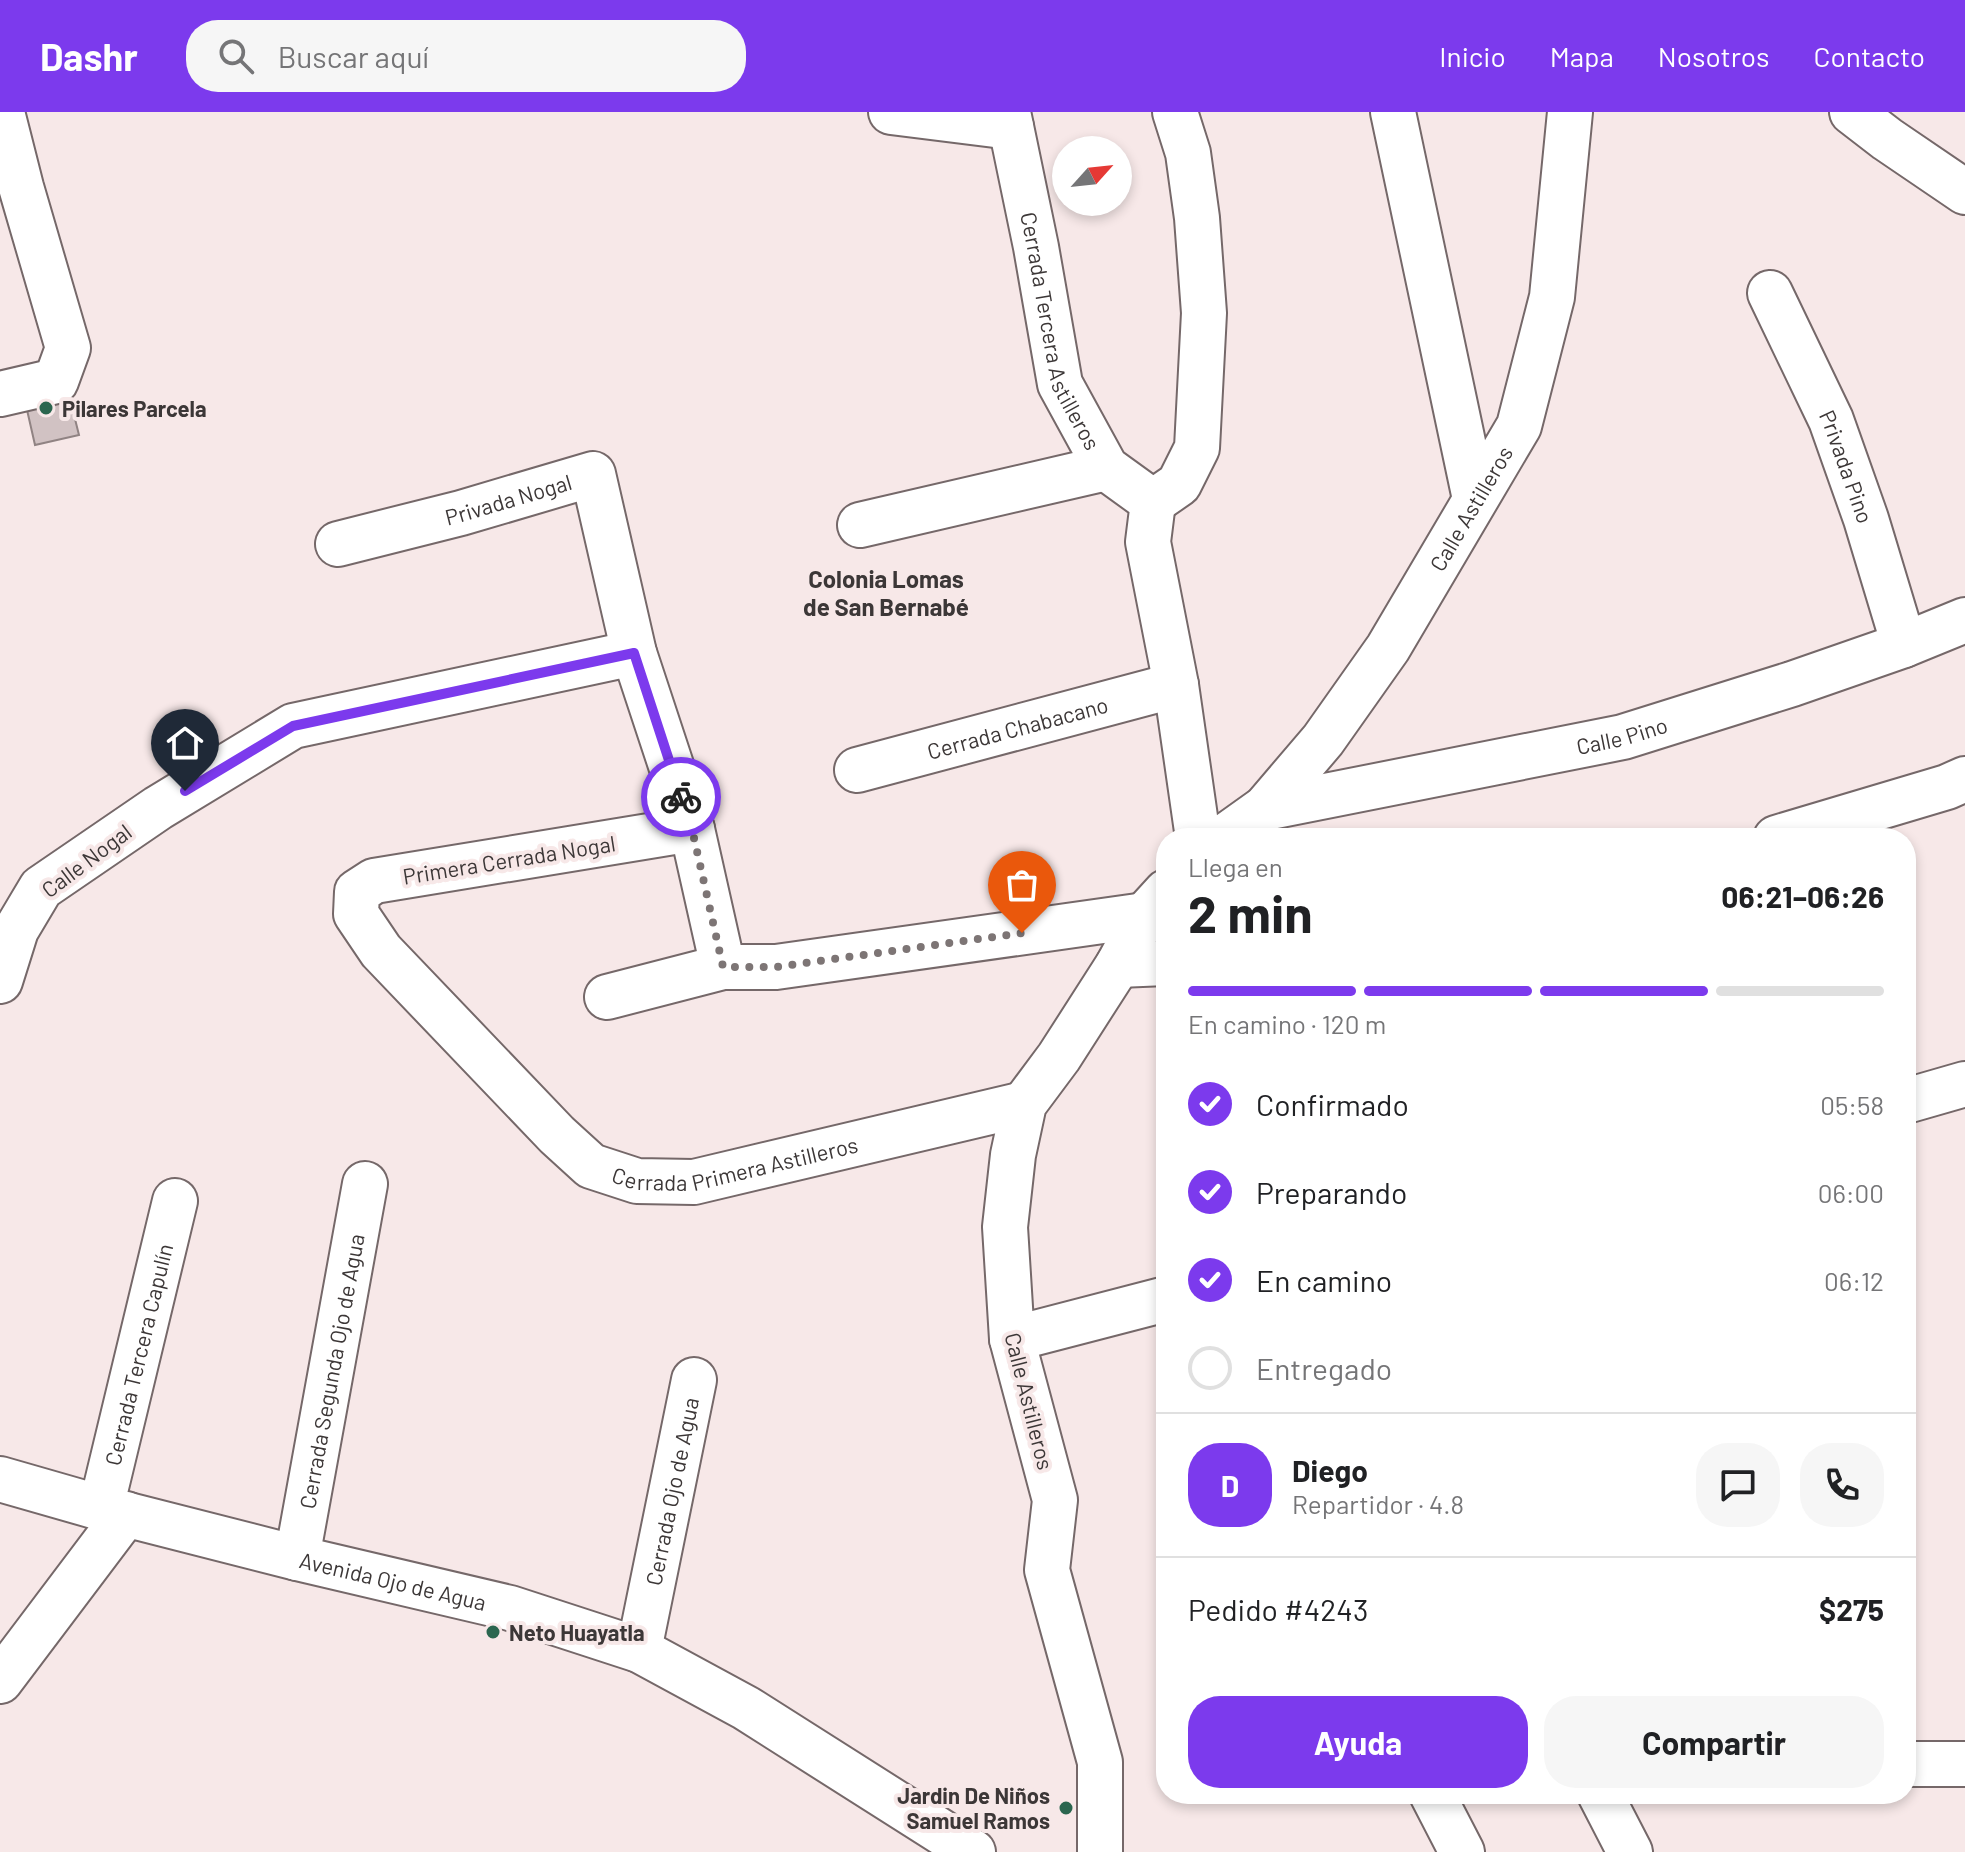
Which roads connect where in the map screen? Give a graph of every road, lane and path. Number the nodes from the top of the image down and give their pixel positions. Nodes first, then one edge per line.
1 (2, 112) edge
2 (891, 112) edge
3 (1175, 112) edge
4 (1393, 112) edge
5 (1570, 112) edge
6 (1852, 112) edge
7 (1010, 120) edge
8 (1965, 192) edge
9 (1770, 293) dead end
10 (0, 394) edge
11 (1106, 468) junction
12 (1475, 499) junction
13 (1153, 502) junction
14 (860, 525) dead end
15 (338, 544) dead end
16 (1965, 620) edge
17 (1904, 645) junction
18 (634, 653) junction
19 (1176, 685) junction
20 (857, 770) dead end
21 (1965, 779) edge
22 (1265, 808) junction
23 (1197, 828) edge
24 (1237, 828) edge
25 (1810, 828) edge
26 (692, 829) junction
27 (374, 881) joint
28 (1156, 903) edge
29 (8, 922) edge
30 (1156, 963) edge
31 (1118, 965) junction
32 (723, 967) junction
33 (0, 981) edge
34 (607, 997) dead end
35 (1965, 1084) edge
36 (1916, 1098) edge
37 (1024, 1104) junction
38 (365, 1184) dead end
39 (175, 1201) dead end
40 (1156, 1302) edge
41 (1012, 1339) junction
42 (694, 1380) dead end
43 (0, 1479) edge
44 (114, 1511) junction
45 (297, 1558) junction
46 (639, 1650) junction
47 (0, 1681) edge
48 (1916, 1764) edge
49 (1965, 1764) edge
50 (1437, 1804) edge
51 (1605, 1804) edge
52 (973, 1852) edge
53 (1100, 1852) edge
54 (1462, 1852) edge
55 (1630, 1852) edge

1 - 10 street
2 - 7 street
3 - 13 street
4 - 12 street
5 - 12 street, Calle Astilleros
6 - 8 street
7 - 11 street, Cerrada Tercera Astilleros
9 - 17 street, Privada Pino
11 - 13 street, Cerrada Tercera Astilleros
11 - 14 street
12 - 22 street, Calle Astilleros
13 - 19 street
15 - 18 street, Privada Nogal
16 - 17 street, Calle Pino
17 - 22 street, Calle Pino
18 - 26 street
18 - 29 street, Calle Nogal
19 - 20 street, Cerrada Chabacano
19 - 23 street
21 - 25 street
22 - 24 street, Calle Astilleros
26 - 27 street, Primera Cerrada Nogal
26 - 32 street
27 - 37 street, Cerrada Primera Astilleros
28 - 31 street, Calle Astilleros
28 - 32 street
29 - 33 street, Calle Nogal
30 - 31 street
31 - 37 street, Calle Astilleros
32 - 34 street
35 - 36 street
37 - 41 street, Calle Astilleros
38 - 45 street, Cerrada Segunda Ojo de Agua
39 - 44 street, Cerrada Tercera Capulín
40 - 41 street
41 - 53 street, Calle Astilleros
42 - 46 street, Cerrada Ojo de Agua
43 - 44 street, Avenida Ojo de Agua
44 - 45 street, Avenida Ojo de Agua
44 - 47 street
45 - 46 street, Avenida Ojo de Agua
46 - 52 street, Avenida Ojo de Agua
48 - 49 street
50 - 54 street
51 - 55 street

